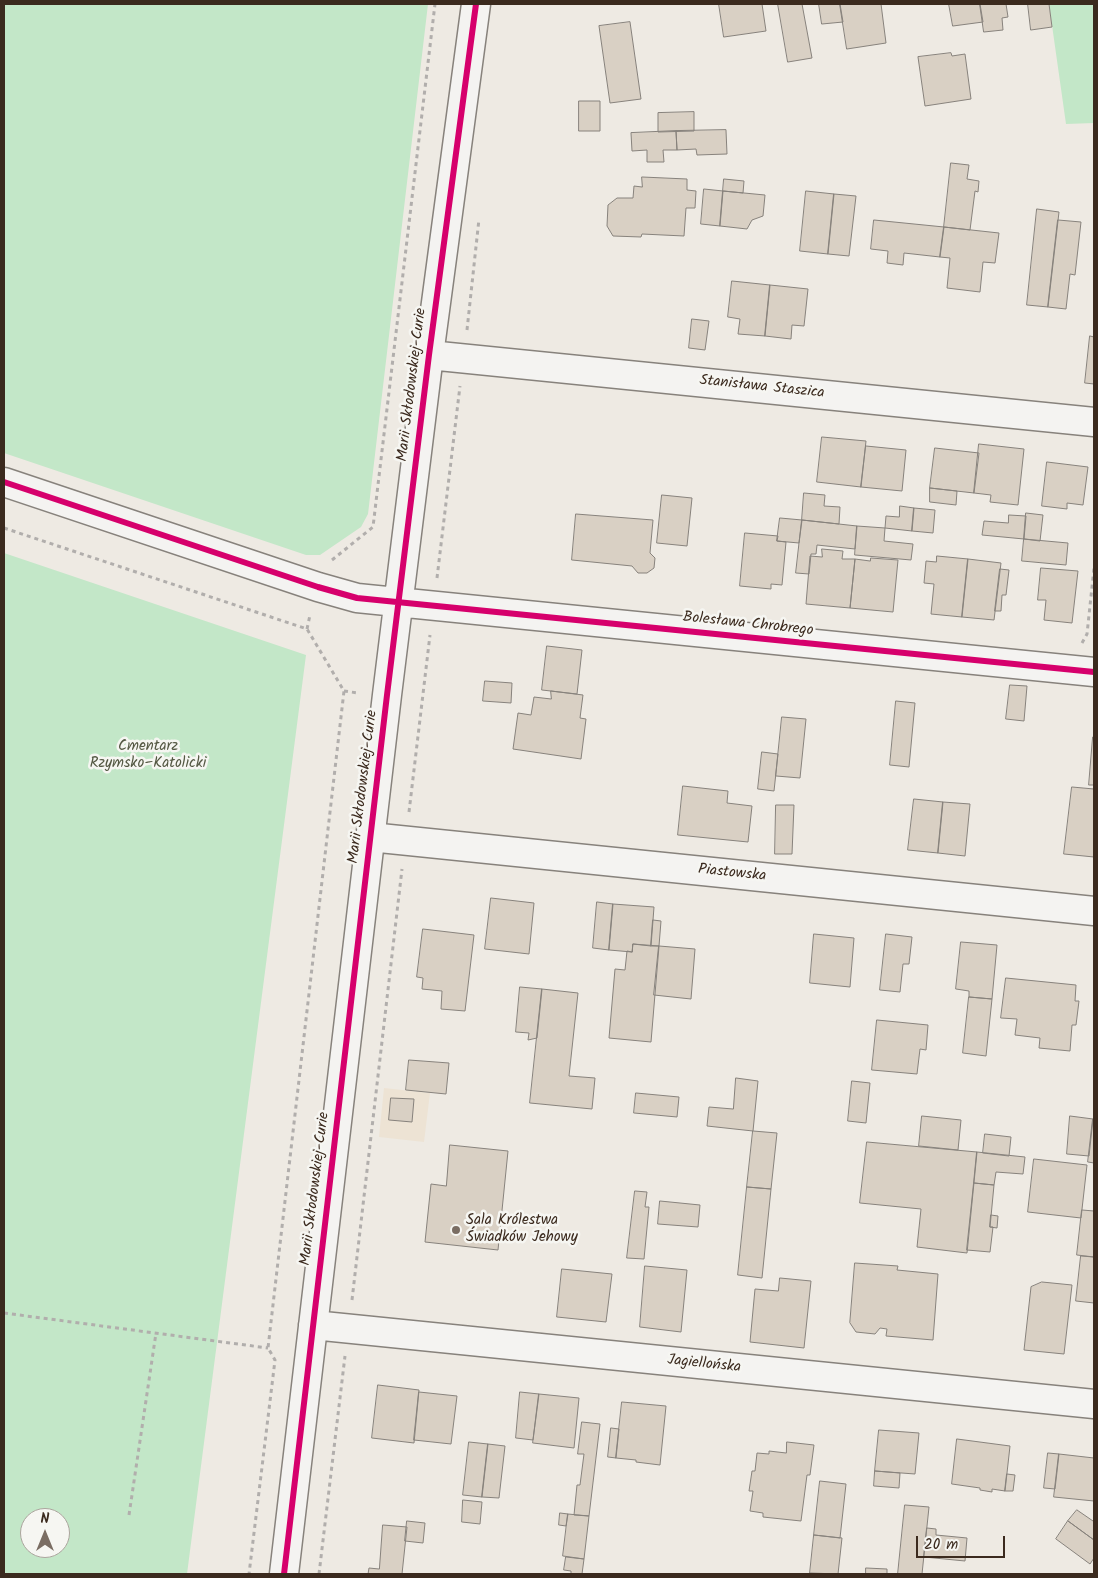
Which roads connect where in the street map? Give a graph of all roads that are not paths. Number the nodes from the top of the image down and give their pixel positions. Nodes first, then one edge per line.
1 (476, 4) edge
2 (429, 355) junction
3 (1094, 422) edge
4 (4, 482) edge
5 (399, 603) junction
6 (1094, 672) edge
7 (370, 837) junction
8 (1094, 911) edge
9 (313, 1325) junction
10 (1094, 1404) edge
11 (284, 1574) edge

1 - 2 street, Marii Skłodowskiej-Curie
2 - 3 street, Stanisława Staszica
2 - 5 street, Marii Skłodowskiej-Curie
4 - 5 street, Bolesława Chrobrego
5 - 6 street, Bolesława Chrobrego
5 - 7 street, Marii Skłodowskiej-Curie
7 - 8 street, Piastowska
7 - 9 street, Marii Skłodowskiej-Curie
9 - 10 street, Jagiellońska
9 - 11 street, Marii Skłodowskiej-Curie

